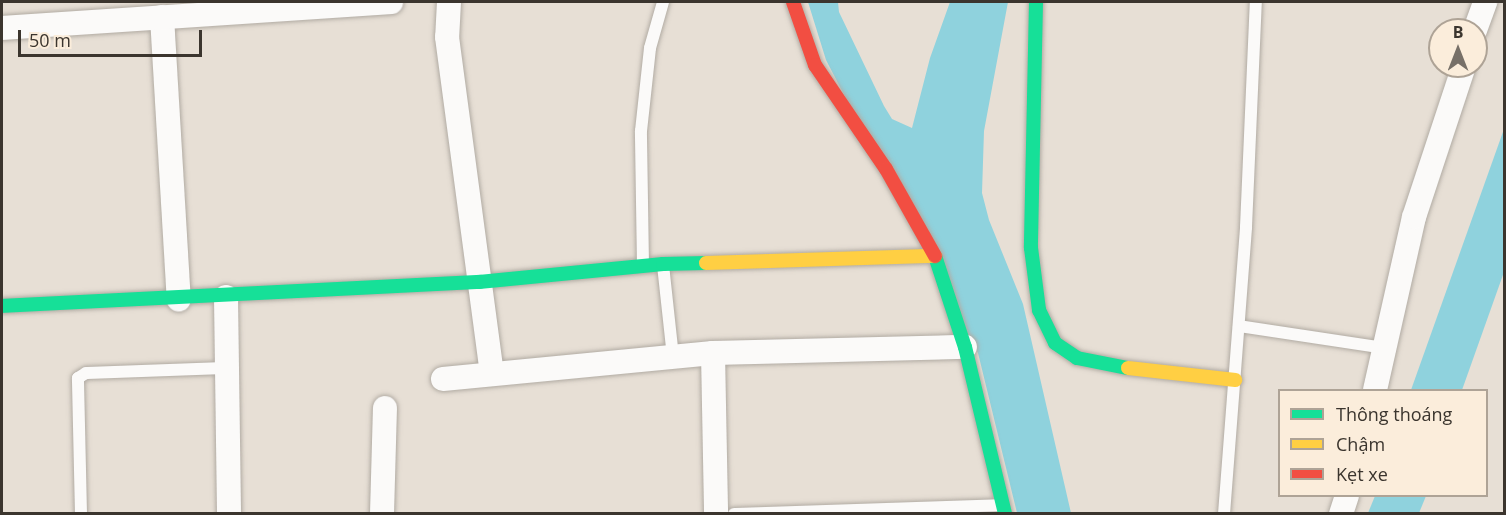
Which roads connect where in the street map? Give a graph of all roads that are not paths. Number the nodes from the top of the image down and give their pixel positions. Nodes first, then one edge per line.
1 (391, 2) edge
2 (449, 2) edge
3 (663, 2) edge
4 (793, 2) edge
5 (1036, 2) edge
6 (1256, 2) edge
7 (1485, 2) edge
8 (162, 16) junction
9 (1479, 18) edge
10 (2, 28) edge
11 (1460, 78) edge
12 (934, 256) junction
13 (663, 264) junction
14 (643, 266) junction
15 (479, 282) junction
16 (226, 297) junction
17 (179, 299) junction
18 (2, 306) edge
19 (1239, 326) junction
20 (965, 347) junction
21 (1384, 348) junction
22 (713, 353) junction
23 (673, 357) junction
24 (225, 368) junction
25 (492, 374) junction
26 (443, 379) dead end
27 (1234, 380) junction
28 (1375, 389) edge
29 (385, 408) dead end
30 (1346, 497) edge
31 (1004, 509) edge
32 (81, 513) edge
33 (229, 513) edge
34 (382, 513) edge
35 (716, 513) edge
36 (734, 513) edge
37 (1224, 513) edge
38 (1341, 513) edge

1 - 8 street
2 - 15 street
3 - 14 lane
4 - 12 street
5 - 27 street
6 - 19 lane
7 - 9 street
8 - 10 street
8 - 17 street
11 - 21 street
12 - 13 street
12 - 20 street
13 - 14 street
13 - 23 lane
14 - 15 street
15 - 16 street
15 - 25 street
16 - 17 street
16 - 24 street
17 - 18 street
19 - 21 lane
19 - 27 lane
20 - 22 street
20 - 31 street
21 - 28 street
22 - 23 street
22 - 35 street
23 - 25 street
24 - 32 lane
24 - 33 street
25 - 26 street
27 - 37 lane
29 - 34 street
30 - 38 street
31 - 36 lane

